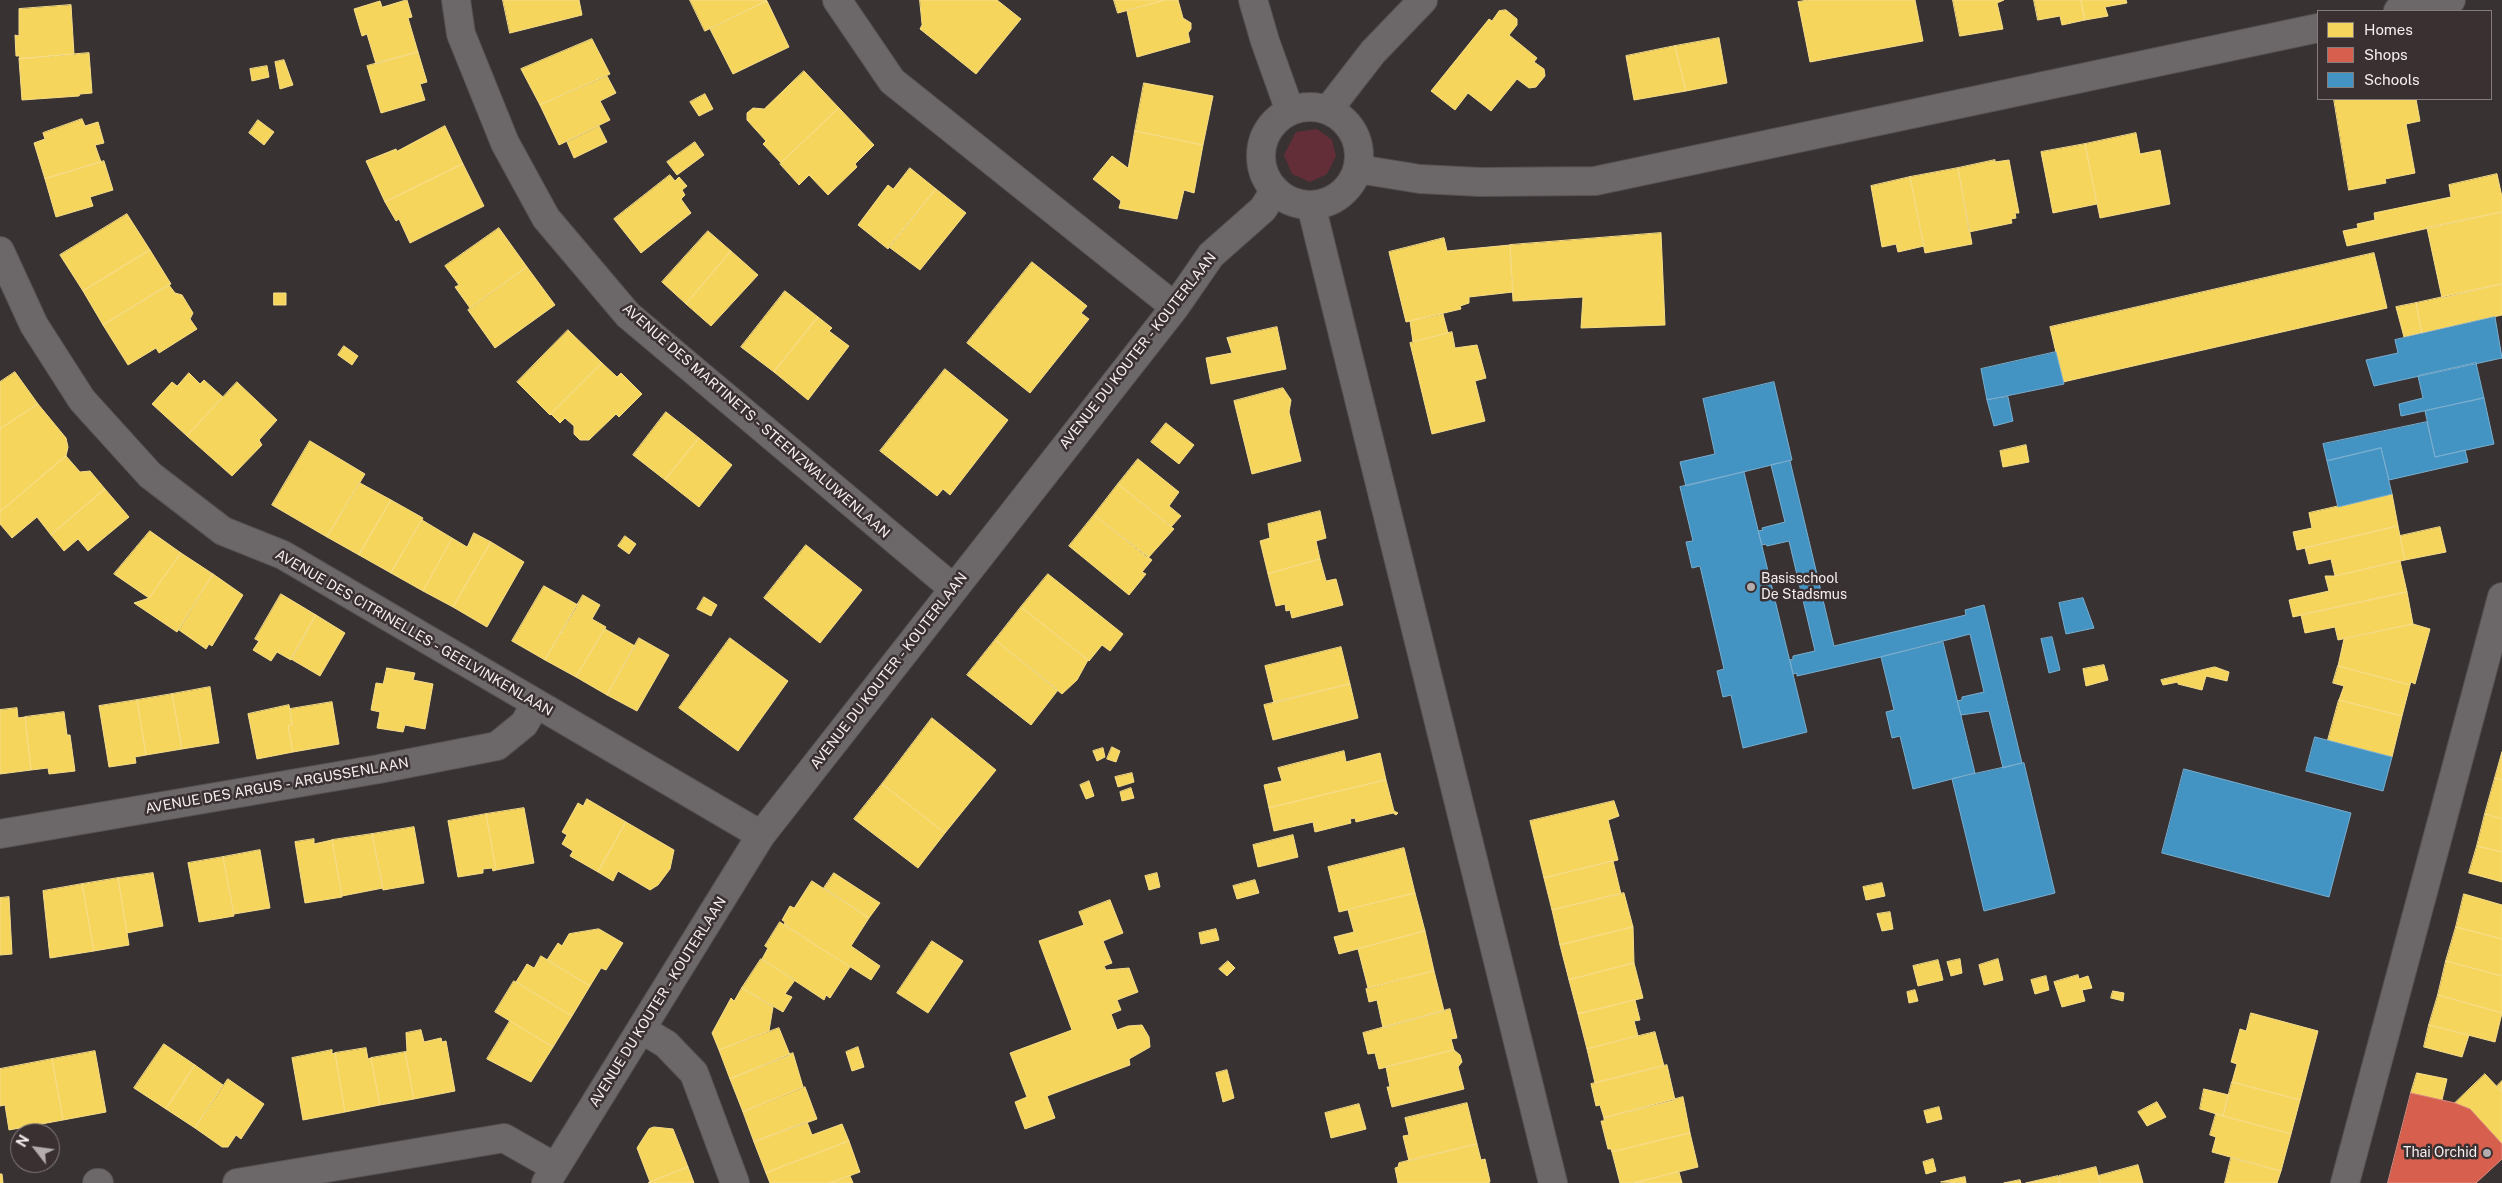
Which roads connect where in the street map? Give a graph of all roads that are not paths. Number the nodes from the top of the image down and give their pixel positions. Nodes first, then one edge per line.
1 (456, 0) edge
2 (837, 0) edge
3 (1253, 0) edge
4 (1424, 0) edge
5 (2451, 0) edge
6 (2403, 10) edge
7 (2317, 28) edge
8 (1328, 110) junction
9 (1290, 111) junction
10 (1358, 170) junction
11 (1275, 190) junction
12 (1311, 205) junction
13 (0, 251) edge
14 (1175, 307) junction
15 (954, 588) junction
16 (2502, 597) edge
17 (536, 704) junction
18 (0, 834) edge
19 (761, 835) junction
20 (641, 1029) junction
21 (550, 1175) edge
22 (237, 1183) edge
23 (735, 1183) edge
24 (1552, 1183) edge
25 (2345, 1183) edge

1 - 15 street, AVENUE DES MARTINETS - STEENZWALUWENLAAN
2 - 14 street
3 - 9 street
4 - 8 street
5 - 6 street
7 - 10 street
8 - 9 street
8 - 10 street
9 - 11 street
10 - 12 street
11 - 12 street
11 - 14 street, AVENUE DU KOUTER - KOUTERLAAN
12 - 24 street
13 - 17 street, AVENUE DES CITRINELLES - GEELVINKENLAAN
14 - 15 street, AVENUE DU KOUTER - KOUTERLAAN
15 - 19 street, AVENUE DU KOUTER - KOUTERLAAN
16 - 25 street
17 - 18 street, AVENUE DES ARGUS - ARGUSSENLAAN
17 - 19 street, AVENUE DES CITRINELLES - GEELVINKENLAAN
19 - 20 street, AVENUE DU KOUTER - KOUTERLAAN
20 - 21 street, AVENUE DU KOUTER - KOUTERLAAN
20 - 23 street
21 - 22 street

